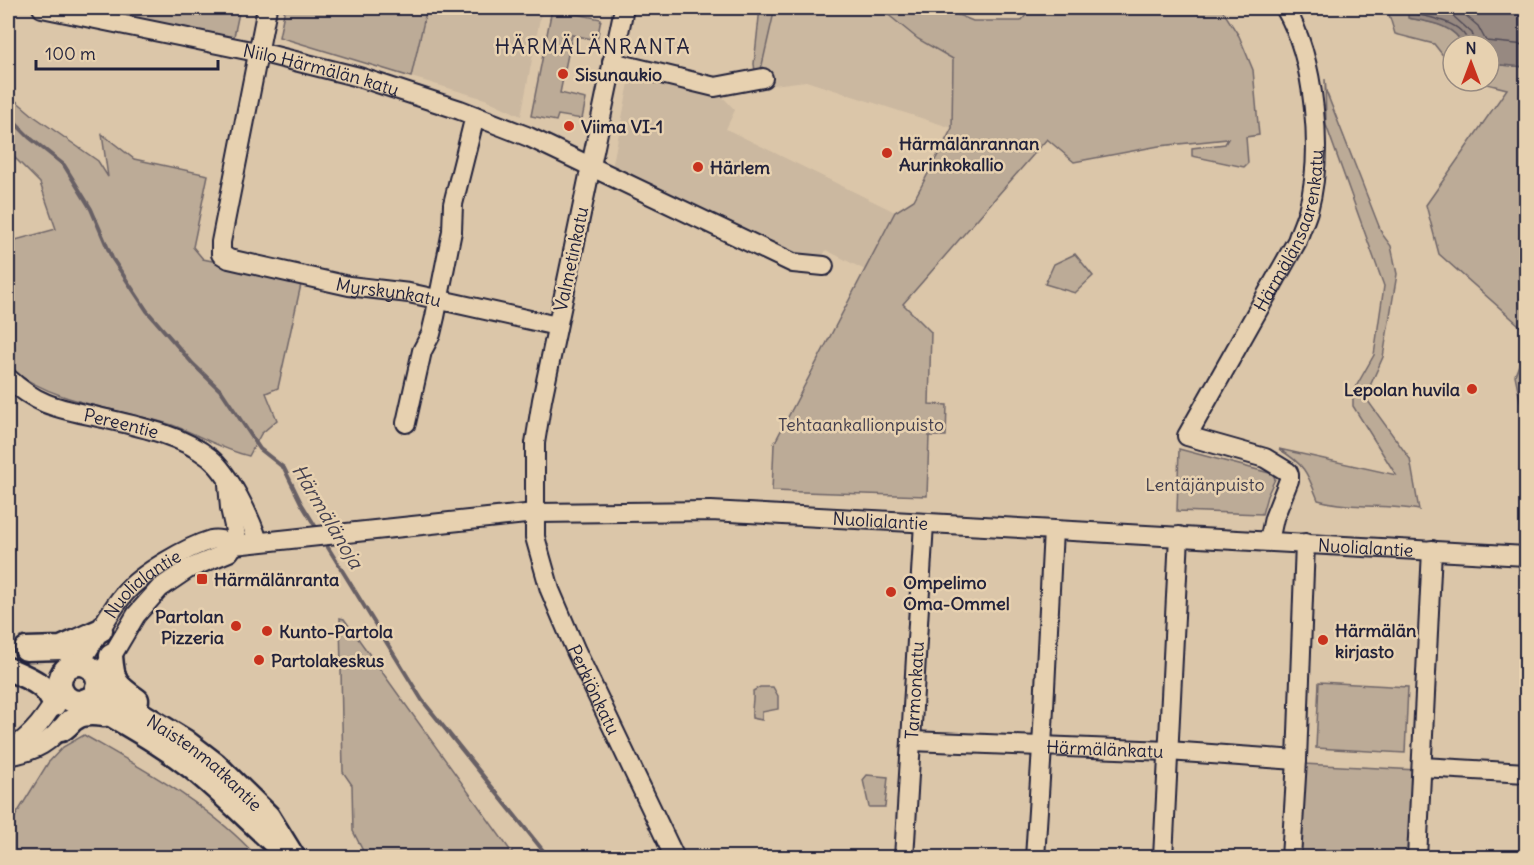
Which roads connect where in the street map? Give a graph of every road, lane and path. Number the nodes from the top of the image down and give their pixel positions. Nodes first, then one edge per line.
1 (42, 8) edge
2 (267, 8) edge
3 (624, 8) edge
4 (1285, 8) edge
5 (258, 52) junction
6 (612, 62) junction
7 (763, 78) dead end
8 (475, 116) junction
9 (590, 168) junction
10 (824, 267) dead end
11 (438, 300) junction
12 (557, 326) junction
13 (8, 378) edge
14 (406, 423) dead end
15 (227, 480) junction
16 (535, 513) junction
17 (924, 523) junction
18 (1053, 530) junction
19 (1179, 536) junction
20 (258, 541) junction
21 (1269, 541) junction
22 (1305, 543) junction
23 (236, 544) junction
24 (1432, 550) junction
25 (1527, 556) edge
26 (101, 630) junction
27 (17, 646) edge
28 (111, 656) junction
29 (8, 662) edge
30 (8, 669) edge
31 (76, 687) junction
32 (111, 716) junction
33 (157, 723) junction
34 (61, 730) junction
35 (911, 741) junction
36 (1042, 747) junction
37 (8, 751) edge
38 (1168, 751) junction
39 (8, 756) edge
40 (1297, 760) junction
41 (1422, 766) junction
42 (1527, 773) edge
43 (292, 858) edge
44 (675, 858) edge
45 (904, 858) edge
46 (1035, 858) edge
47 (1163, 858) edge
48 (1291, 858) edge
49 (1417, 858) edge

1 - 5 street, Niilo Härmälän katu
2 - 5 street
3 - 6 street, Valmetinkatu
4 - 21 street, Härmälänsaarenkatu
5 - 8 street, Niilo Härmälän katu
5 - 11 street, Myrskynkatu
6 - 7 street
6 - 9 street, Valmetinkatu
8 - 9 street, Niilo Härmälän katu
8 - 11 street
9 - 10 street, Niilo Härmälän katu
9 - 12 street, Valmetinkatu
11 - 12 street, Myrskynkatu
11 - 14 street
12 - 16 street, Valmetinkatu
13 - 15 street, Pereentie
15 - 20 street, Pereentie
15 - 23 street
16 - 17 street, Nuolialantie
16 - 20 street, Nuolialantie
16 - 44 street, Perkiönkatu
17 - 18 street, Nuolialantie
17 - 35 street, Tarmonkatu
18 - 19 street, Nuolialantie
18 - 36 street
19 - 21 street, Nuolialantie
19 - 38 street
20 - 23 street, Nuolialantie
21 - 22 street, Nuolialantie
22 - 24 street, Nuolialantie
22 - 40 street
23 - 26 street, Nuolialantie
23 - 28 street, Nuolialantie
24 - 25 street, Nuolialantie
24 - 41 street
26 - 27 main road
26 - 31 street, Nuolialantie
27 - 31 main road, Naistenmatkantie
28 - 31 street, Nuolialantie
28 - 33 main road
29 - 31 main road, Naistenmatkantie
30 - 31 main road
31 - 32 main road, Naistenmatkantie
31 - 33 main road, Naistenmatkantie
31 - 34 street
31 - 37 street
32 - 34 main road
32 - 43 main road, Naistenmatkantie
33 - 43 main road, Naistenmatkantie
34 - 39 street
35 - 36 street, Härmälänkatu
35 - 45 street, Tarmonkatu
36 - 38 street, Härmälänkatu
36 - 46 street
38 - 40 street, Härmälänkatu
38 - 47 street
40 - 48 street
41 - 42 street
41 - 49 street

